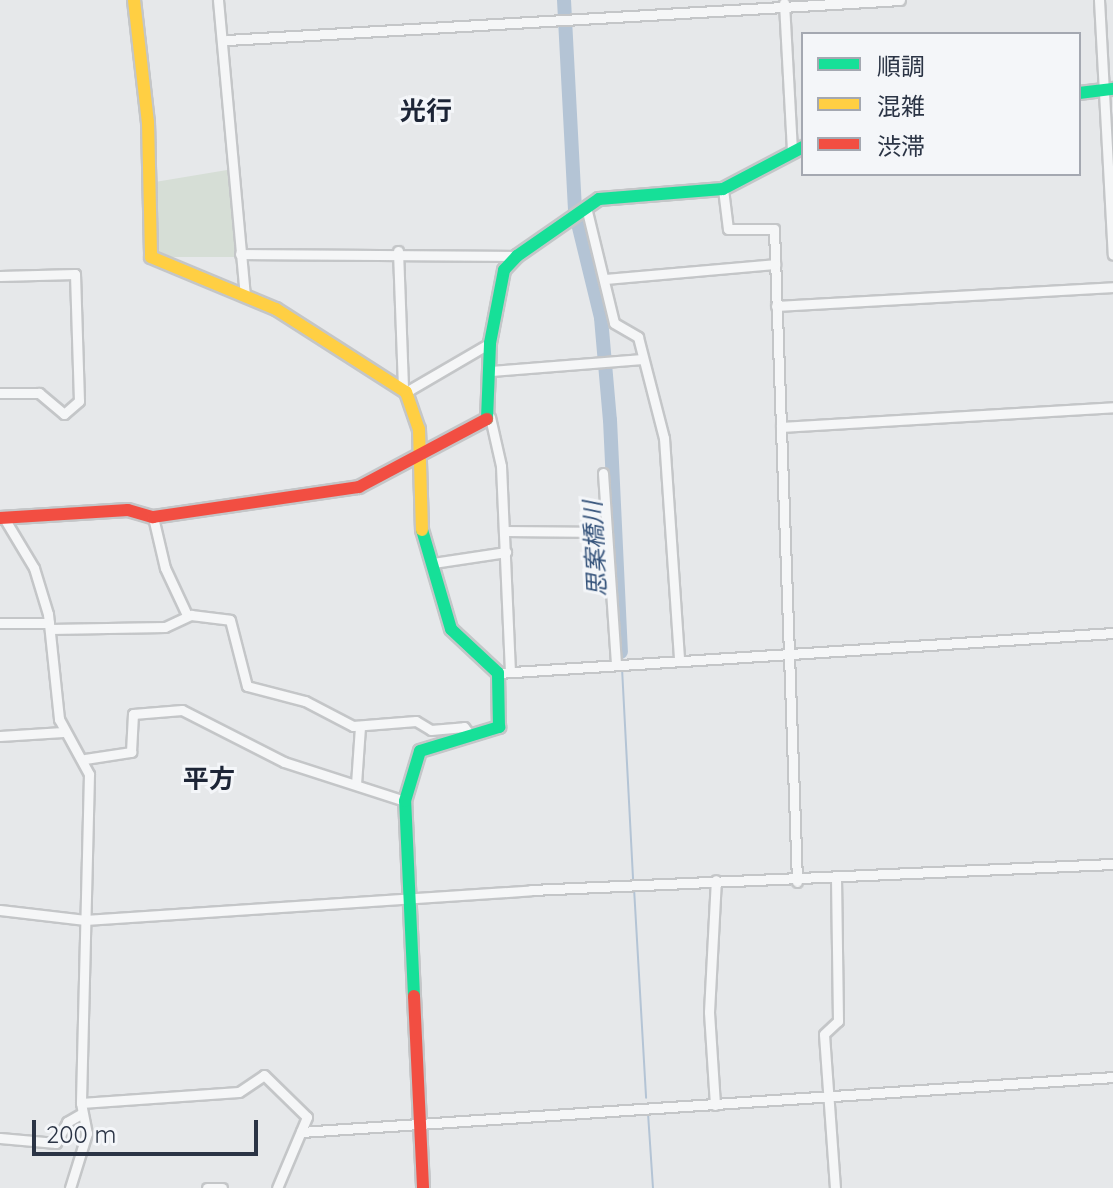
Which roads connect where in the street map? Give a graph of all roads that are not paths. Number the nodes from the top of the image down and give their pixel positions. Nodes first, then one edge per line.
1 (134, 0) edge
2 (218, 0) edge
3 (900, 0) edge
4 (1099, 0) edge
5 (784, 3) edge
6 (227, 40) junction
7 (1109, 89) edge
8 (1081, 93) edge
9 (797, 149) edge
10 (723, 189) junction
11 (586, 207) junction
12 (398, 251) junction
13 (240, 254) junction
14 (1113, 255) edge
15 (517, 256) junction
16 (775, 264) junction
17 (0, 276) edge
18 (604, 279) junction
19 (1113, 287) edge
20 (245, 294) junction
21 (776, 306) junction
22 (490, 343) junction
23 (643, 359) junction
24 (491, 371) junction
25 (404, 391) junction
26 (0, 393) edge
27 (1113, 407) edge
28 (490, 417) junction
29 (781, 427) junction
30 (417, 456) junction
31 (603, 473) dead end
32 (153, 517) junction
33 (2, 518) edge
34 (505, 531) junction
35 (607, 532) junction
36 (506, 552) junction
37 (433, 563) junction
38 (187, 615) junction
39 (0, 623) edge
40 (50, 626) junction
41 (1113, 633) edge
42 (789, 653) junction
43 (679, 659) junction
44 (620, 664) junction
45 (504, 672) junction
46 (360, 727) junction
47 (63, 732) junction
48 (0, 736) edge
49 (471, 736) junction
50 (85, 759) junction
51 (356, 784) junction
52 (405, 801) junction
53 (1113, 864) edge
54 (716, 880) junction
55 (836, 880) junction
56 (797, 882) junction
57 (409, 899) junction
58 (0, 910) edge
59 (85, 920) junction
60 (1113, 1077) edge
61 (829, 1098) junction
62 (715, 1105) junction
63 (81, 1108) junction
64 (419, 1124) junction
65 (301, 1132) junction
66 (0, 1138) edge
67 (70, 1188) edge
68 (207, 1188) edge
69 (222, 1188) edge
70 (277, 1188) edge
71 (423, 1188) edge
72 (835, 1188) edge

1 - 20 street
2 - 6 street
3 - 5 street
4 - 7 street
5 - 6 street
5 - 9 street
6 - 13 street
7 - 8 street
7 - 14 street
9 - 10 street
10 - 11 street
10 - 16 street
11 - 15 street
11 - 18 street
12 - 13 street
12 - 15 street
12 - 25 street
13 - 20 street
15 - 22 street
16 - 18 street
16 - 21 street
17 - 26 street
18 - 23 street
19 - 21 street
20 - 25 street
21 - 29 street
22 - 24 street
22 - 25 street
23 - 24 street
23 - 43 street
24 - 28 street
25 - 30 street
27 - 29 street
28 - 30 street
28 - 34 street
29 - 42 street
30 - 32 street
30 - 37 street
31 - 35 street
32 - 33 street
32 - 38 street
33 - 40 street
34 - 35 street
34 - 36 street
35 - 44 street
36 - 37 street
36 - 45 street
37 - 45 street
38 - 40 street
38 - 46 street
39 - 40 street
40 - 47 street
41 - 42 street
42 - 43 street
42 - 56 street
43 - 44 street
44 - 45 street
45 - 49 street
46 - 49 street
46 - 51 street
47 - 48 street
47 - 50 street
49 - 52 street
50 - 51 street
50 - 59 street
51 - 52 street
52 - 57 street
53 - 55 street
54 - 56 street
54 - 57 street
54 - 62 street
55 - 56 street
55 - 61 street
57 - 59 street
57 - 64 street
58 - 59 street
59 - 63 street
60 - 61 street
61 - 62 street
61 - 72 street
62 - 64 street
63 - 65 street
63 - 66 street
63 - 67 street
64 - 65 street
64 - 71 street
65 - 70 street
68 - 69 street

